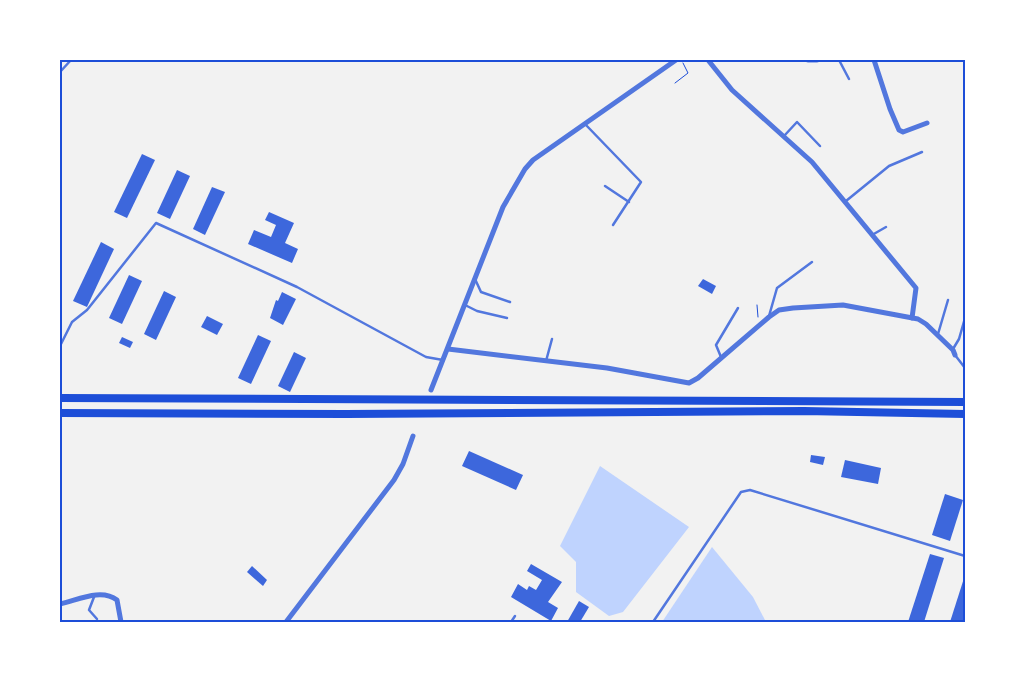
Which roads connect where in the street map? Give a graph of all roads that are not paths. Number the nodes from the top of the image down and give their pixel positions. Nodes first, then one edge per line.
1 (71, 60) edge
2 (676, 60) edge
3 (708, 60) edge
4 (808, 60) edge
5 (817, 60) edge
6 (839, 60) edge
7 (874, 60) edge
8 (666, 62) edge
9 (60, 72) edge
10 (849, 78) dead end
11 (584, 122) junction
12 (927, 123) dead end
13 (784, 136) junction
14 (820, 146) dead end
15 (922, 152) dead end
16 (605, 186) dead end
17 (629, 202) junction
18 (845, 202) junction
19 (613, 225) dead end
20 (886, 227) dead end
21 (872, 235) junction
22 (812, 262) dead end
23 (475, 279) junction
24 (948, 300) dead end
25 (510, 302) dead end
26 (465, 305) junction
27 (738, 308) dead end
28 (769, 317) junction
29 (507, 318) dead end
30 (912, 318) junction
31 (965, 318) edge
32 (938, 335) junction
33 (552, 339) dead end
34 (60, 346) edge
35 (448, 349) junction
36 (954, 353) junction
37 (722, 357) junction
38 (443, 360) junction
39 (546, 361) junction
40 (965, 368) edge
41 (431, 390) dead end
42 (60, 398) edge
43 (965, 402) edge
44 (60, 413) edge
45 (965, 414) edge
46 (413, 436) dead end
47 (965, 556) edge
48 (95, 595) junction
49 (60, 604) edge
50 (515, 616) dead end
51 (97, 619) dead end
52 (121, 622) edge
53 (286, 622) edge
54 (511, 622) edge
55 (652, 622) edge

1 - 9 lane
2 - 8 street
3 - 13 street
4 - 5 street
6 - 10 lane
7 - 12 street
8 - 11 street
11 - 17 lane
11 - 23 street
13 - 14 lane
13 - 18 street
15 - 18 lane
16 - 17 lane
17 - 19 lane
18 - 21 street
20 - 21 lane
21 - 30 street
22 - 28 lane
23 - 25 lane
23 - 26 street
24 - 32 lane
26 - 29 lane
26 - 35 street
27 - 37 lane
28 - 30 street
28 - 37 street
30 - 32 street
31 - 36 lane
32 - 36 street
33 - 39 lane
34 - 38 lane
35 - 38 street
35 - 39 street
36 - 40 lane
37 - 39 street
38 - 41 street
42 - 43 highway
44 - 45 highway
46 - 53 street
47 - 55 lane
48 - 49 street
48 - 51 lane
48 - 52 street
50 - 54 lane

